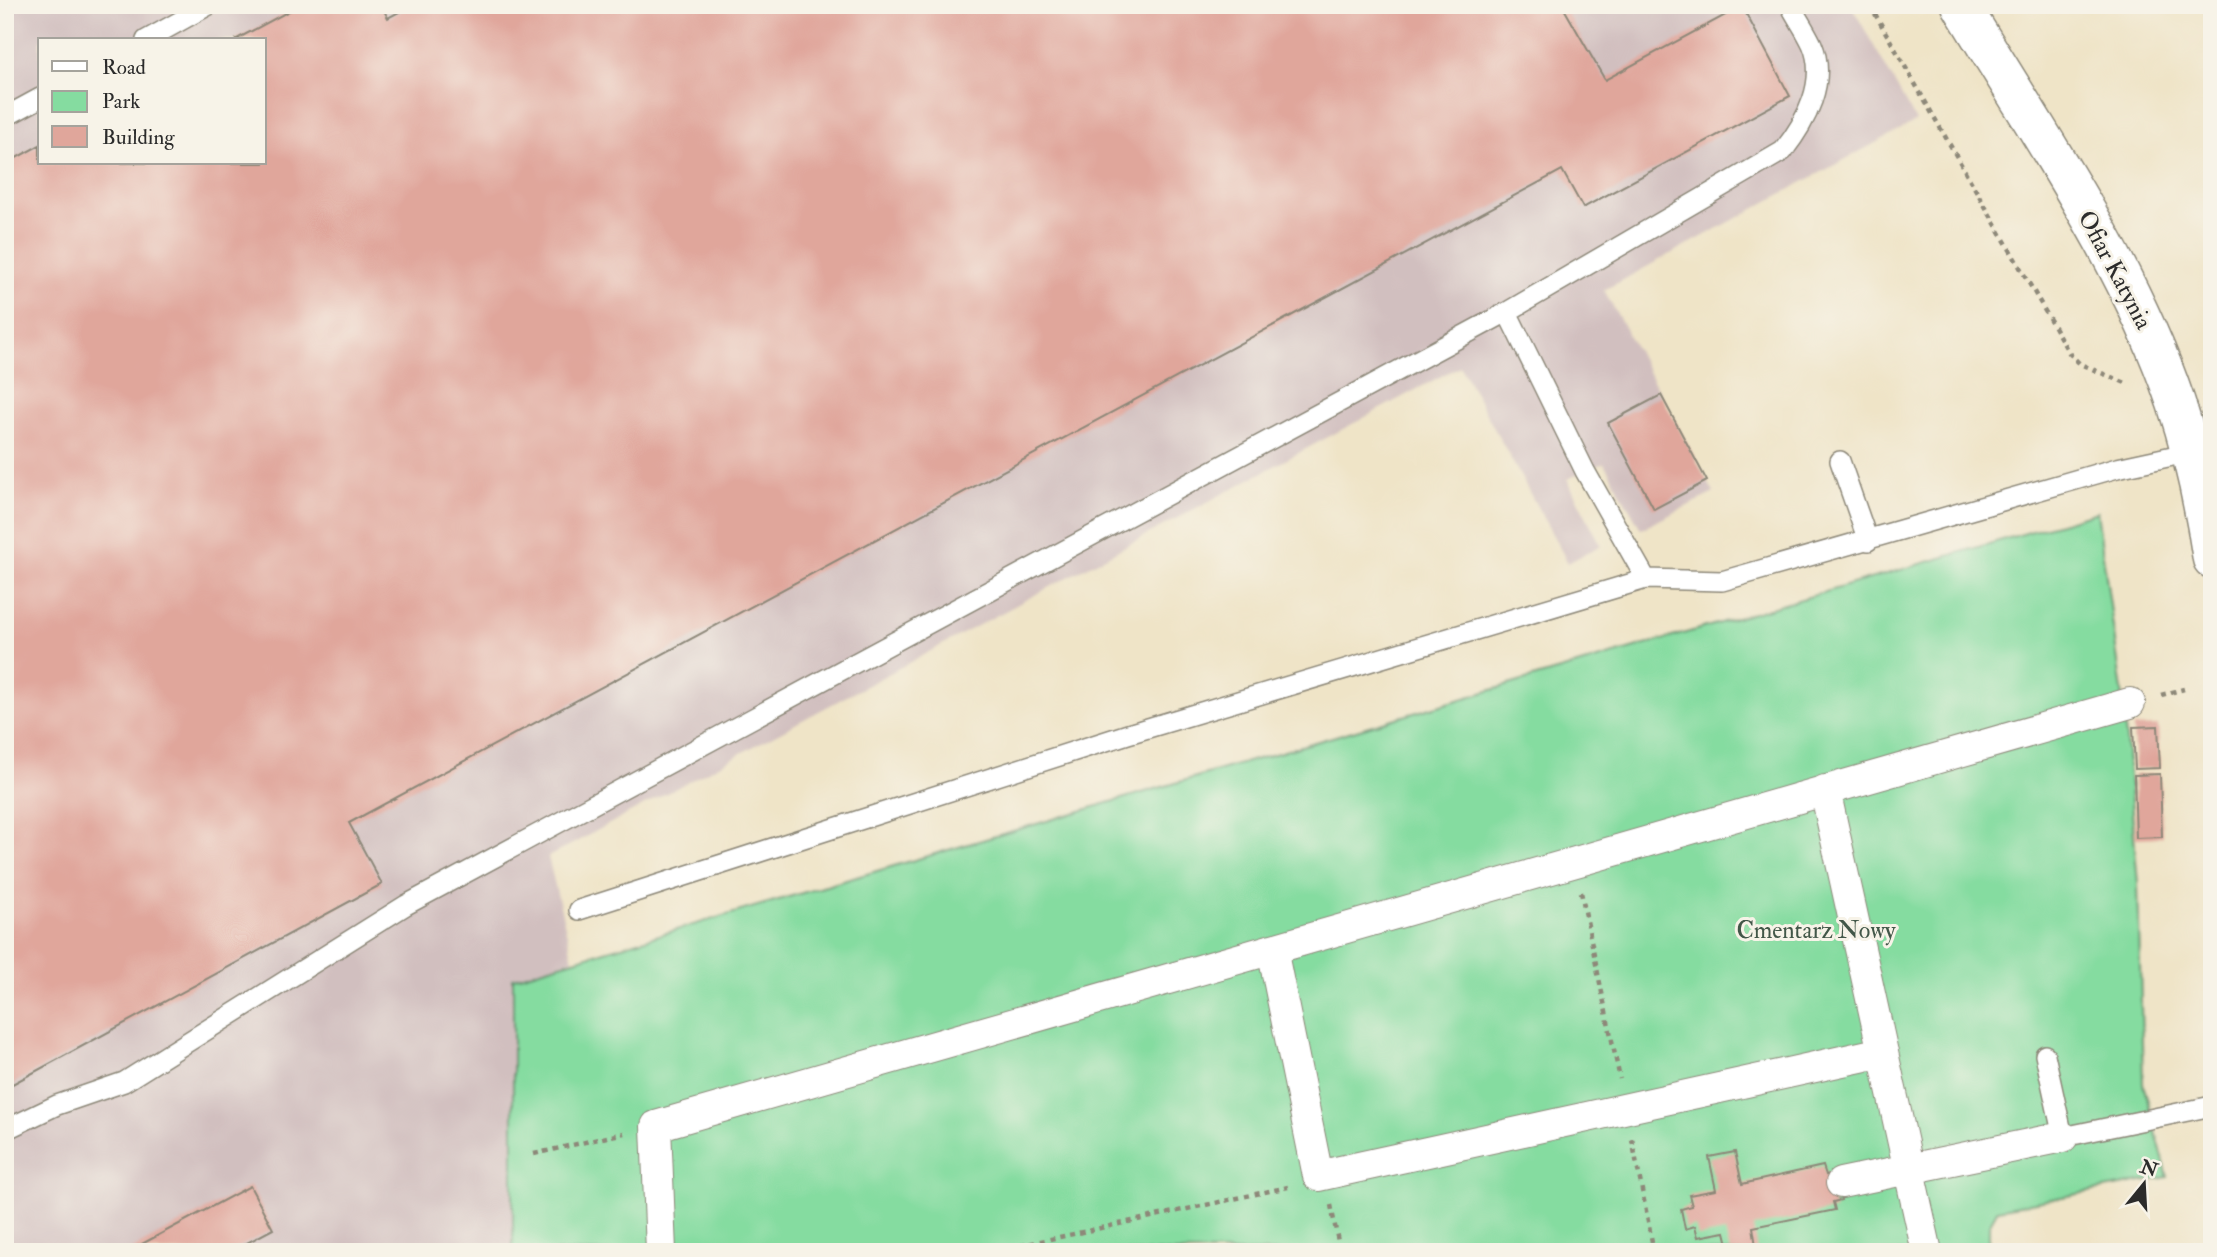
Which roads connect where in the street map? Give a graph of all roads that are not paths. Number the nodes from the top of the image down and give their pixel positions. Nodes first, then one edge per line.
1 (209, 5) edge
2 (1790, 5) edge
3 (1961, 5) edge
4 (150, 38) edge
5 (38, 99) edge
6 (5, 117) edge
7 (1507, 312) junction
8 (2191, 452) junction
9 (1840, 461) dead end
10 (1868, 541) junction
11 (2212, 559) edge
12 (1646, 579) junction
13 (2130, 703) dead end
14 (1825, 790) junction
15 (579, 910) dead end
16 (1272, 949) junction
17 (1883, 1052) junction
18 (2045, 1055) dead end
19 (2212, 1106) edge
20 (5, 1130) edge
21 (2063, 1137) junction
22 (1909, 1169) junction
23 (1841, 1183) dead end
24 (661, 1252) edge
25 (1927, 1252) edge

1 - 4 lane
2 - 7 lane
3 - 8 street, Ofiar Katynia
5 - 6 lane
7 - 12 lane
7 - 20 lane
8 - 10 lane
8 - 11 street, Ofiar Katynia
9 - 10 lane
10 - 12 lane
12 - 15 lane
13 - 14 street
14 - 16 street
14 - 17 street
16 - 17 street
16 - 24 street
17 - 22 street
18 - 21 lane
19 - 21 lane
21 - 22 street
22 - 23 street
22 - 25 street

